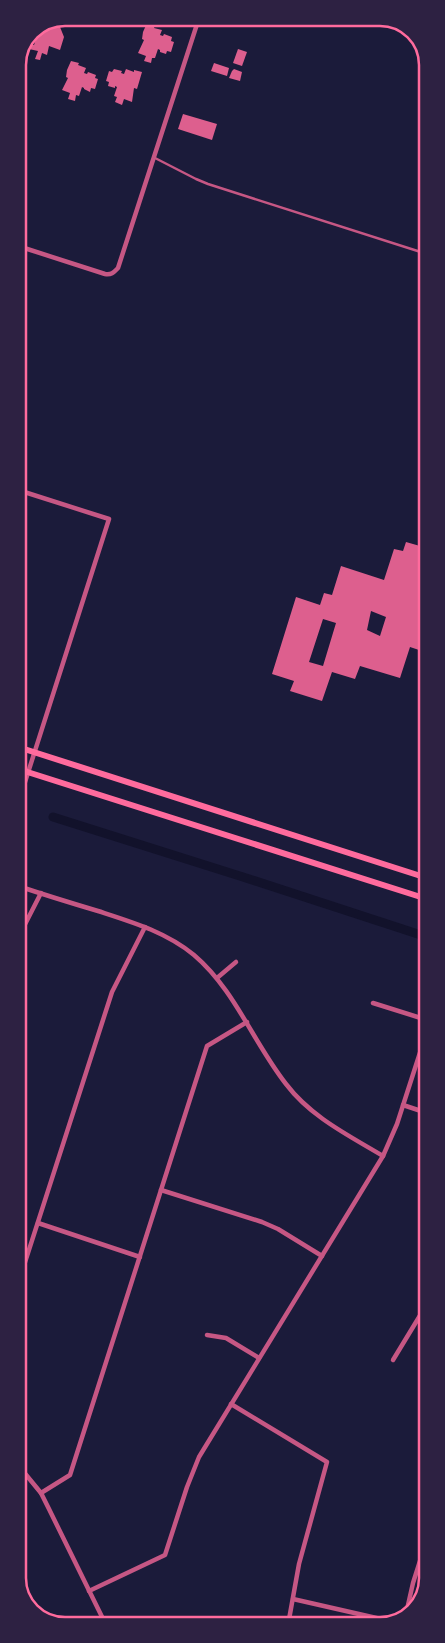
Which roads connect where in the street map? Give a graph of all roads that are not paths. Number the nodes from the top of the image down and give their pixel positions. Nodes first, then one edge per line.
1 (196, 26) edge
2 (153, 157) junction
3 (26, 249) edge
4 (419, 251) edge
5 (26, 493) edge
6 (26, 749) edge
7 (35, 752) junction
8 (28, 772) junction
9 (26, 778) edge
10 (419, 875) edge
11 (26, 888) edge
12 (41, 893) junction
13 (419, 896) edge
14 (26, 922) edge
15 (145, 927) junction
16 (236, 962) dead end
17 (217, 978) junction
18 (374, 1002) dead end
19 (419, 1017) edge
20 (246, 1022) junction
21 (419, 1055) edge
22 (403, 1105) junction
23 (419, 1110) edge
24 (383, 1156) junction
25 (161, 1190) junction
26 (38, 1223) junction
27 (322, 1256) junction
28 (140, 1257) junction
29 (26, 1260) edge
30 (419, 1317) edge
31 (207, 1335) dead end
32 (259, 1358) junction
33 (393, 1360) dead end
34 (231, 1404) junction
35 (26, 1474) edge
36 (41, 1493) junction
37 (419, 1565) edge
38 (89, 1592) junction
39 (293, 1599) junction
40 (408, 1604) edge
41 (102, 1617) edge
42 (290, 1617) edge
43 (372, 1617) edge

1 - 2 street
2 - 3 street
2 - 4 lane
5 - 7 street
6 - 7 main road
7 - 8 street
7 - 10 main road
8 - 9 street
8 - 13 main road
11 - 12 street
12 - 14 street
12 - 15 street
15 - 17 street
15 - 26 street
16 - 17 street
17 - 20 street
18 - 19 street
20 - 24 street
20 - 25 street
21 - 22 street
22 - 23 street
22 - 24 street
24 - 27 street
25 - 27 street
25 - 28 street
26 - 28 street
26 - 29 street
27 - 32 street
28 - 36 street
30 - 33 street
31 - 32 street
32 - 34 street
34 - 38 street
34 - 39 street
35 - 36 street
36 - 38 street
37 - 40 street
38 - 41 street
39 - 42 street
39 - 43 street

